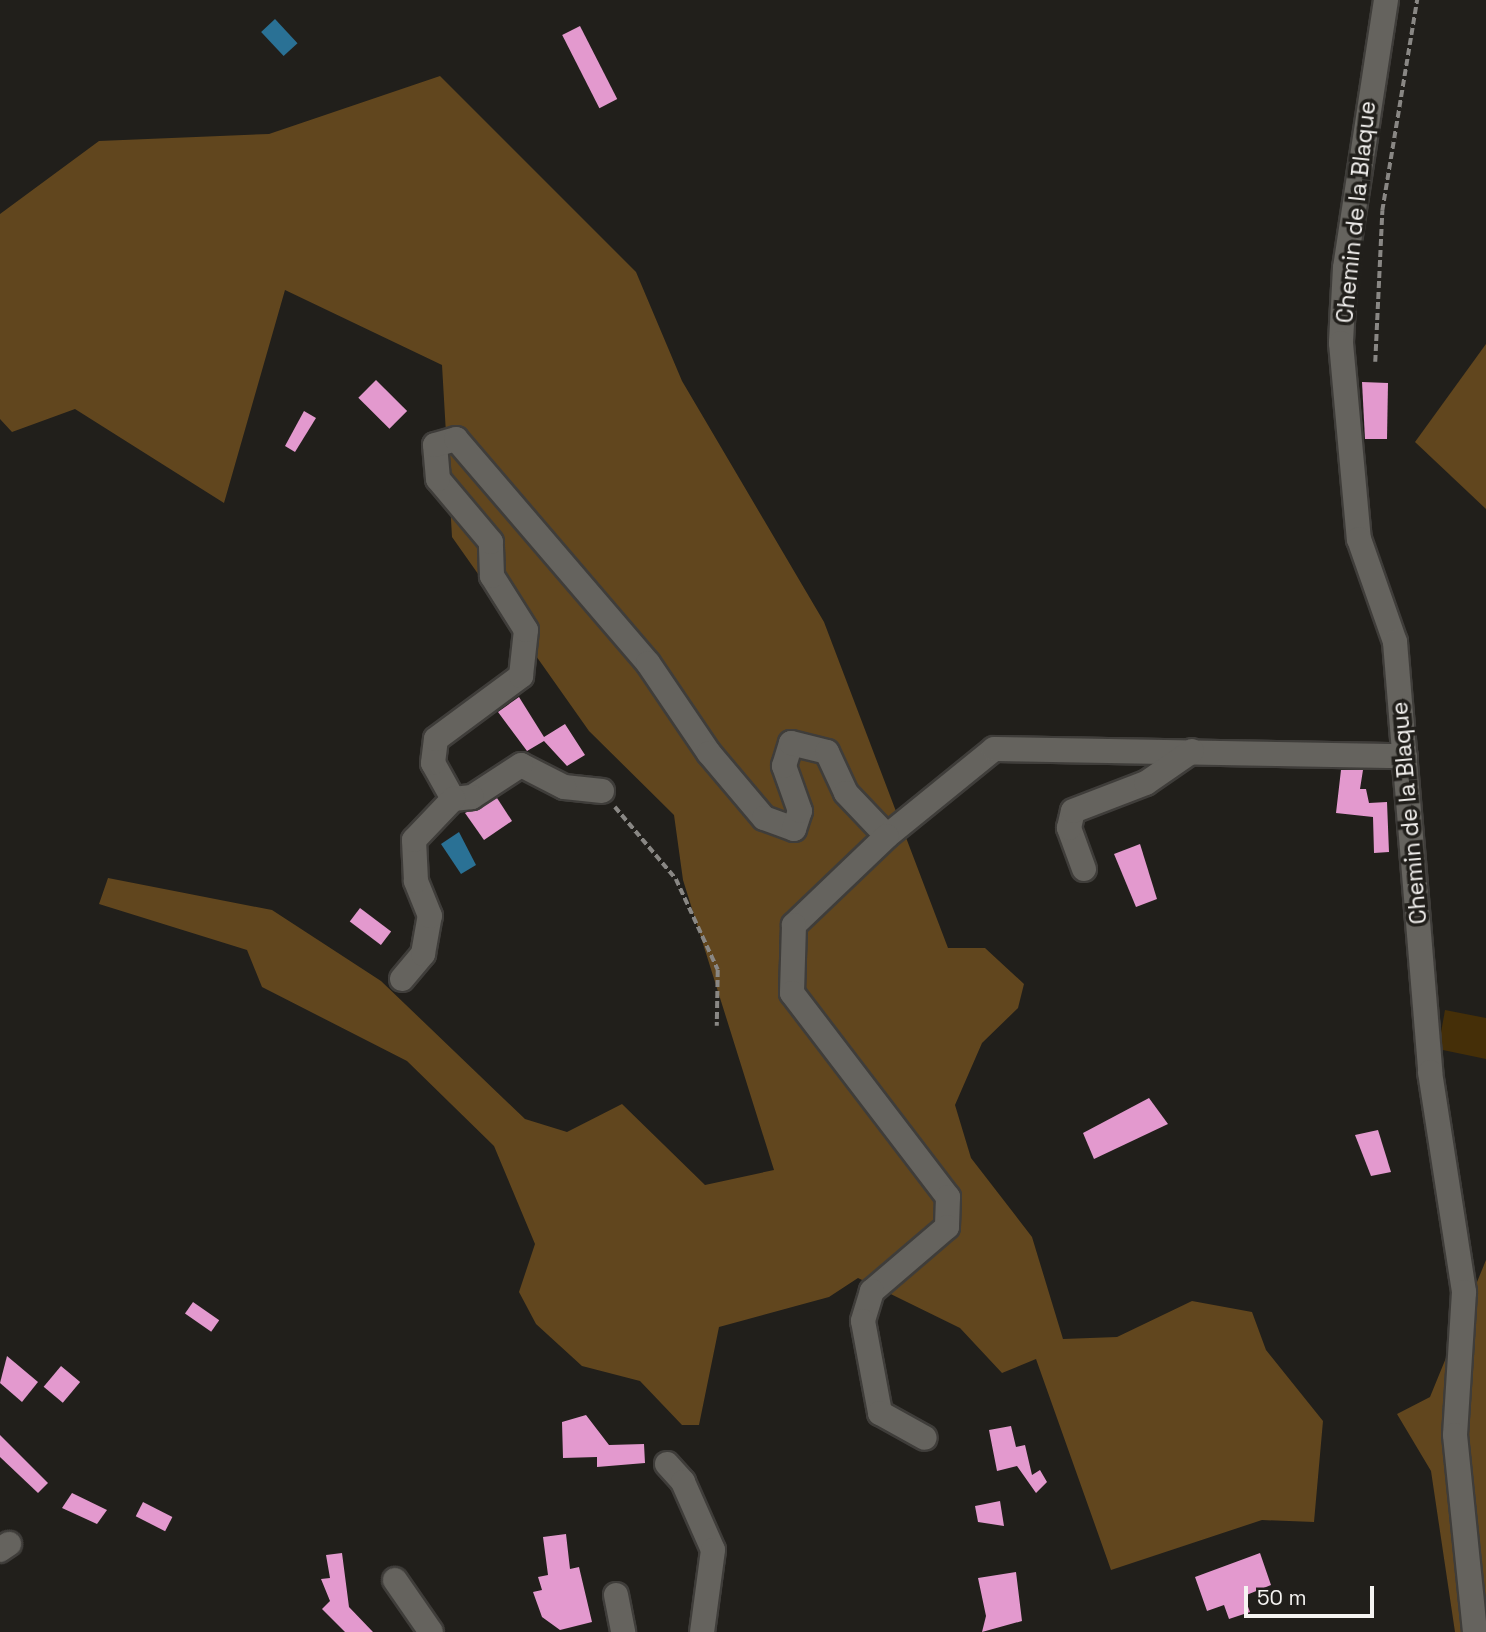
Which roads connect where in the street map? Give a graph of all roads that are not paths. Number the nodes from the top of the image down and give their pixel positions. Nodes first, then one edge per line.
1 (1386, 0) edge
2 (1193, 751) junction
3 (1405, 756) junction
4 (602, 792) road end
5 (453, 799) junction
6 (887, 836) junction
7 (1084, 869) dead end
8 (402, 979) dead end
9 (925, 1438) dead end
10 (667, 1464) dead end
11 (395, 1580) dead end
12 (616, 1595) dead end
13 (431, 1632) edge
14 (623, 1632) edge
15 (702, 1632) edge
16 (1475, 1632) edge

1 - 3 street, Chemin de la Blaque
2 - 3 street
2 - 6 street
2 - 7 street
3 - 16 street, Chemin de la Blaque
4 - 5 street
5 - 6 street
5 - 8 street
6 - 9 street
10 - 15 street
11 - 13 street
12 - 14 street

